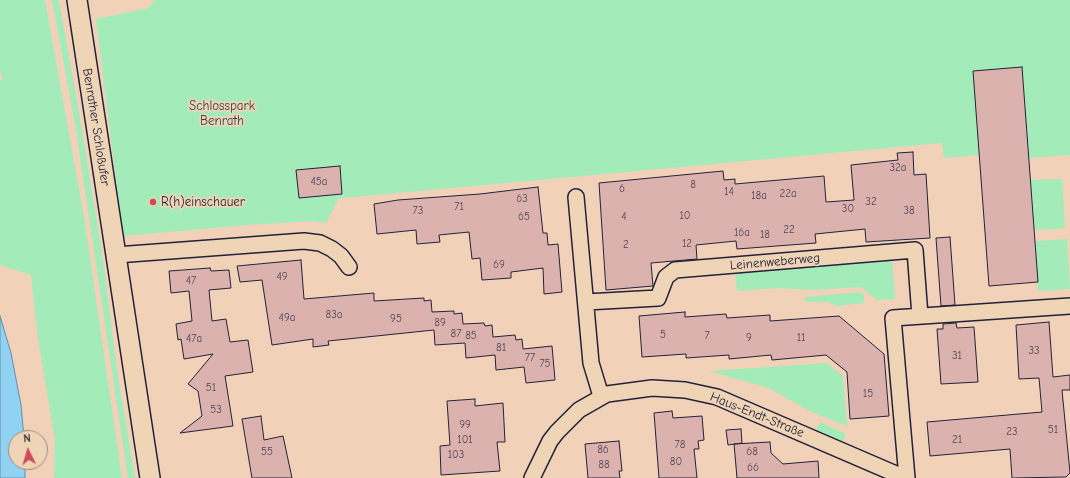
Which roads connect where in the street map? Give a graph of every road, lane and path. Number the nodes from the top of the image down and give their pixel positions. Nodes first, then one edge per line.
1 (77, 0) edge
2 (576, 197) dead end
3 (116, 255) junction
4 (348, 267) dead end
5 (586, 302) junction
6 (1070, 306) edge
7 (920, 316) junction
8 (601, 396) junction
9 (150, 478) edge
10 (532, 478) edge
11 (906, 478) edge

1 - 3 street, Benrather Schloßufer
2 - 5 street
3 - 4 street
3 - 9 street, Benrather Schloßufer
5 - 7 street, Leinenweberweg
5 - 8 street
6 - 7 street
7 - 11 street
8 - 10 street, Haus-Endt-Straße
8 - 11 street, Haus-Endt-Straße

